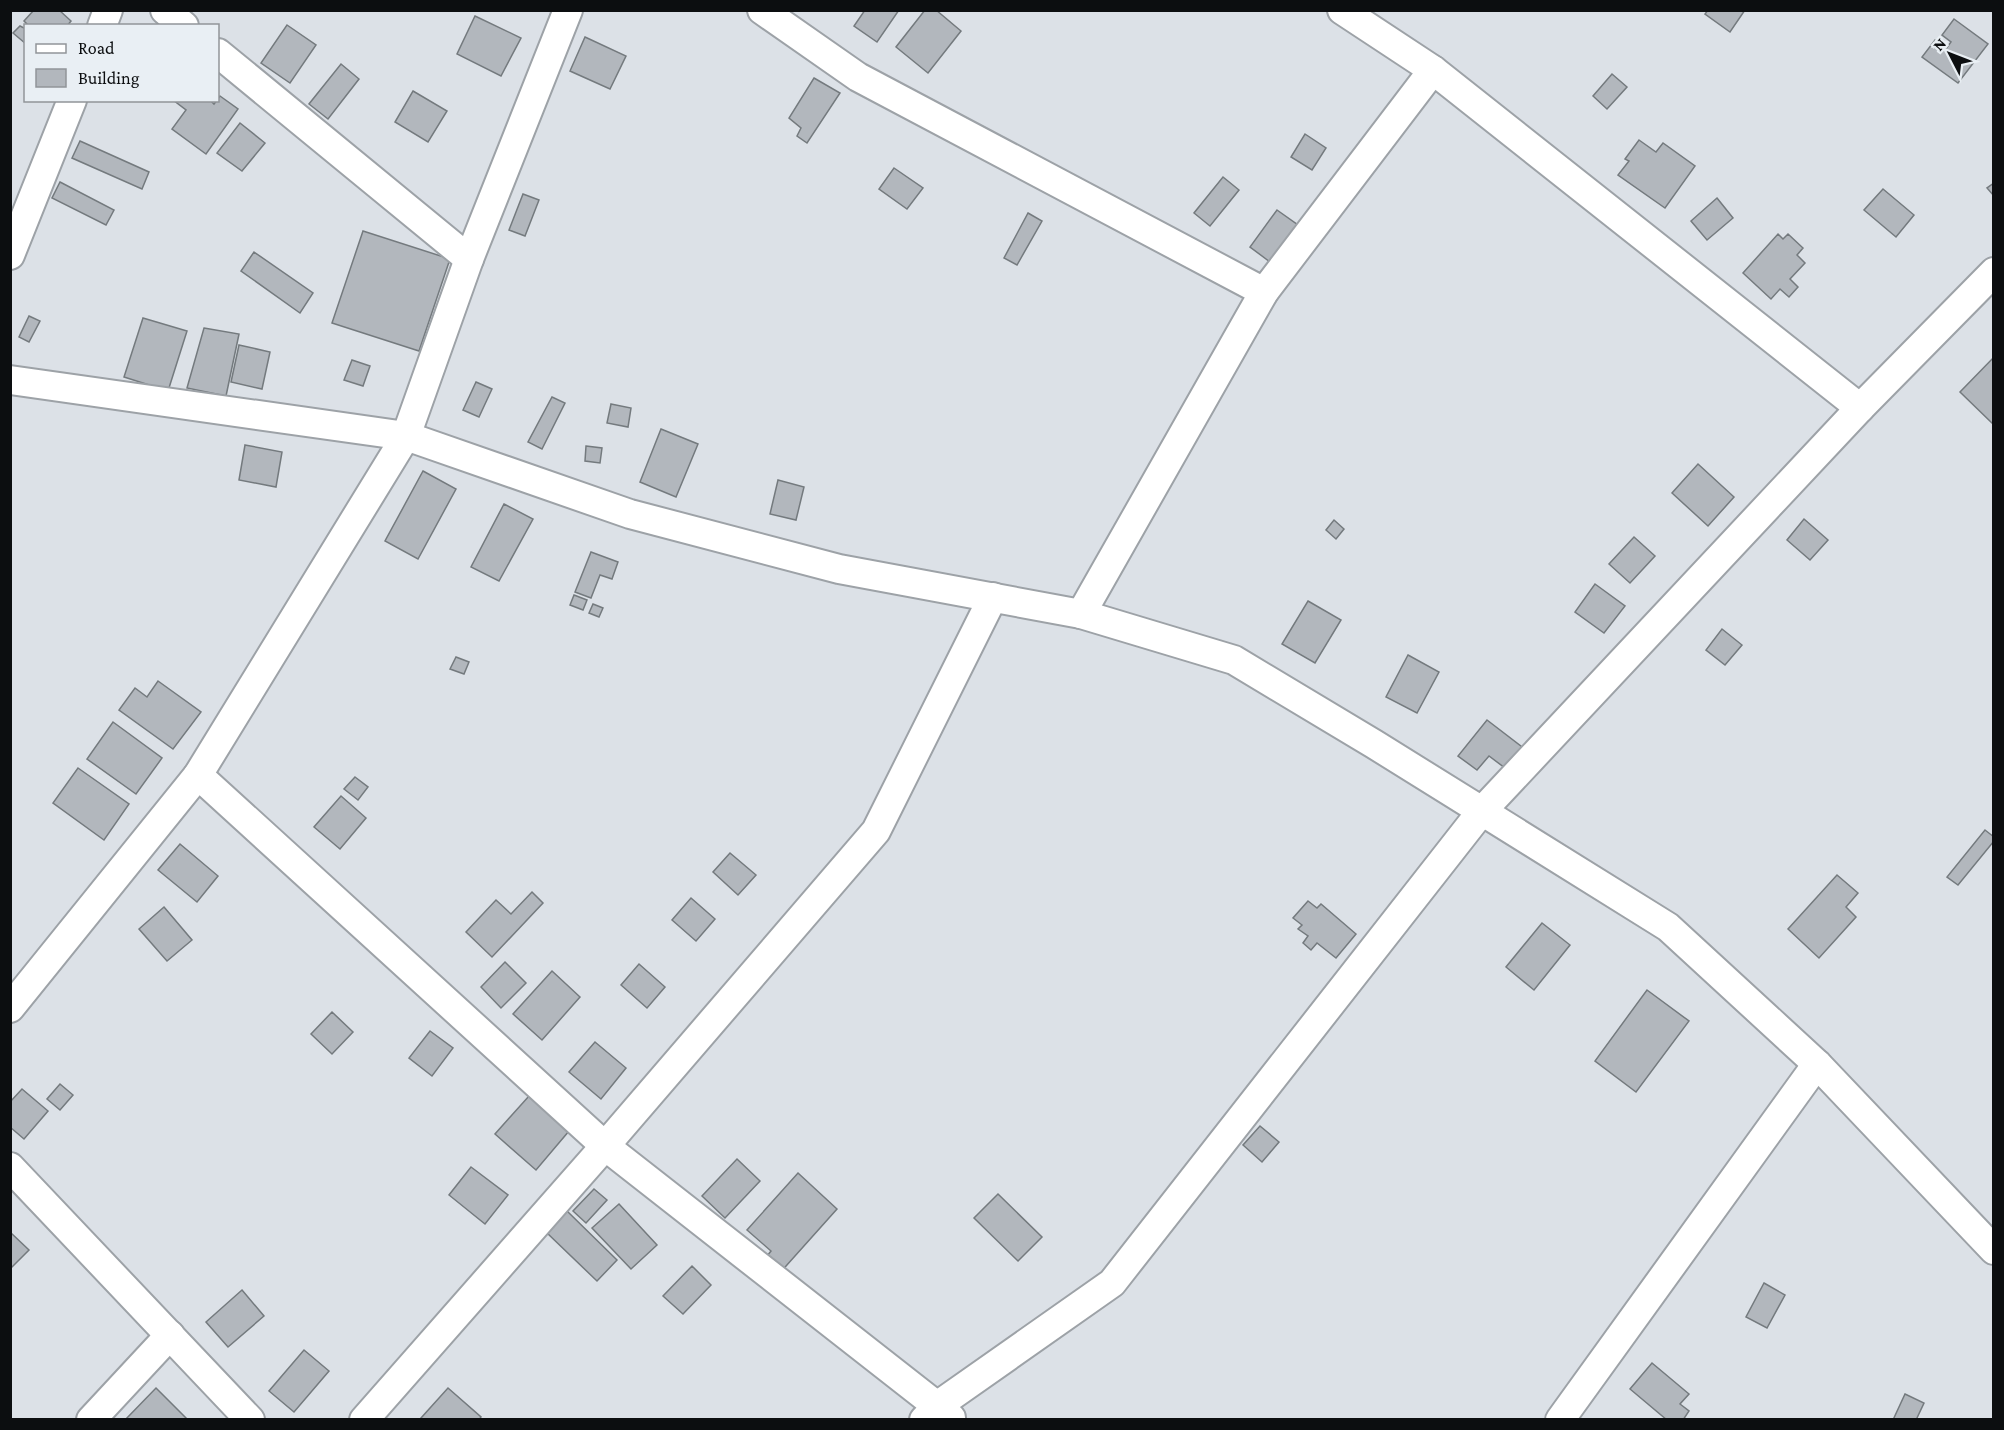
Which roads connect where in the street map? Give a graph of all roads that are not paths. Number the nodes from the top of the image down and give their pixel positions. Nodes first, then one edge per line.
1 (165, 10) edge
2 (568, 10) edge
3 (762, 10) edge
4 (1342, 10) edge
5 (182, 24) edge
6 (219, 54) edge
7 (1433, 69) junction
8 (71, 102) edge
9 (10, 255) edge
10 (469, 259) junction
11 (1994, 272) edge
12 (1264, 292) junction
13 (10, 380) edge
14 (1860, 408) junction
15 (406, 436) junction
16 (993, 597) junction
17 (1081, 614) junction
18 (198, 775) junction
19 (1481, 812) junction
20 (10, 1008) edge
21 (1817, 1064) junction
22 (605, 1146) junction
23 (10, 1167) edge
24 (1994, 1250) edge
25 (170, 1335) junction
26 (938, 1415) edge
27 (91, 1419) edge
28 (250, 1419) edge
29 (364, 1419) edge
30 (1560, 1419) edge

1 - 5 street
2 - 10 street
3 - 12 street
4 - 7 street
6 - 10 street
7 - 12 street
7 - 14 street
8 - 9 street
10 - 15 street
11 - 14 street
12 - 17 street
13 - 15 street
14 - 19 street
15 - 16 street
15 - 18 street
16 - 17 street
16 - 22 street
17 - 19 street
18 - 20 street
18 - 22 street
19 - 21 street
19 - 26 street
21 - 24 street
21 - 30 street
22 - 26 street
22 - 29 street
23 - 25 street
25 - 27 street
25 - 28 street

